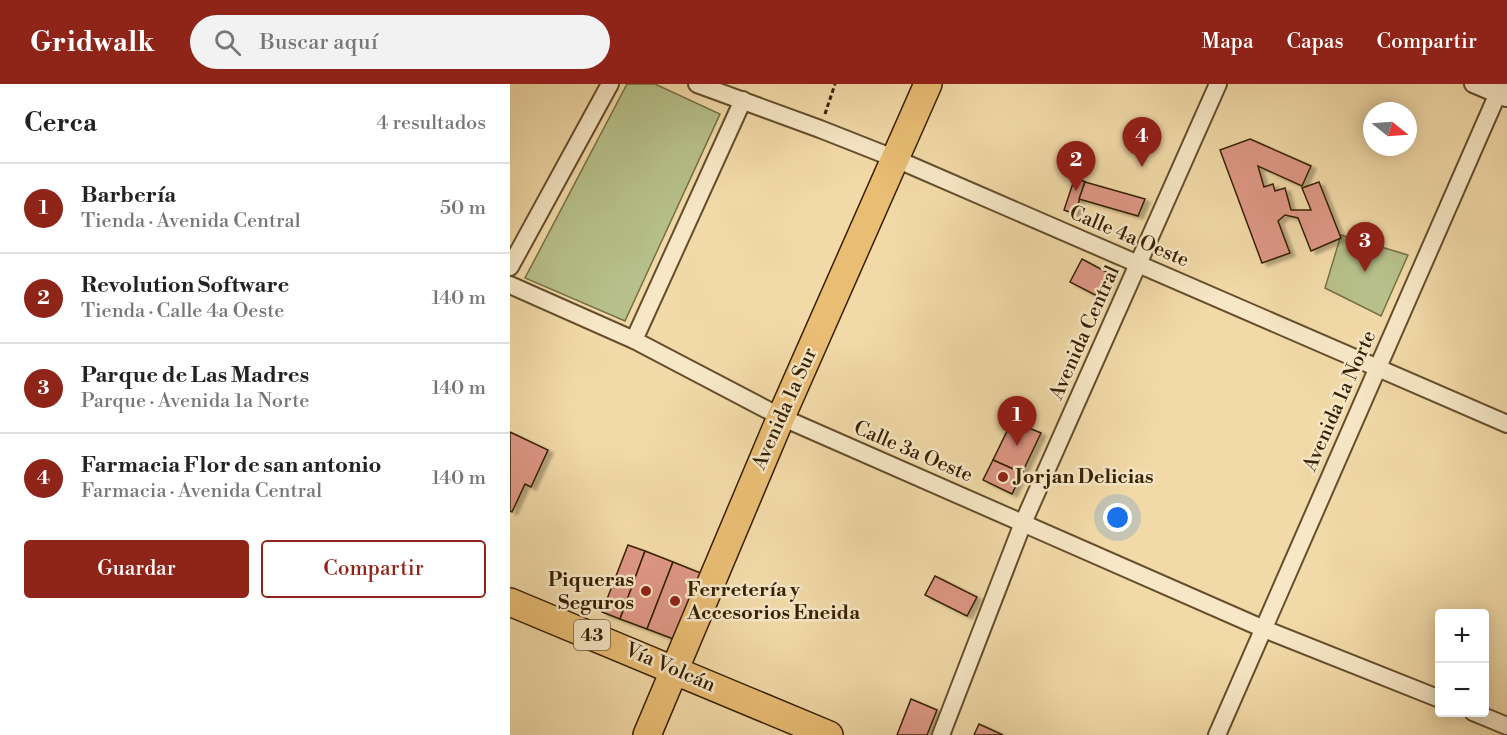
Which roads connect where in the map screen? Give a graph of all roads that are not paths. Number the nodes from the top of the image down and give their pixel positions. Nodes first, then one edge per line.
1 (610, 84) edge
2 (697, 84) edge
3 (928, 84) edge
4 (1218, 84) edge
5 (1473, 84) edge
6 (1502, 92) edge
7 (743, 100) junction
8 (896, 159) junction
9 (1139, 263) junction
10 (510, 267) edge
11 (510, 285) edge
12 (634, 340) junction
13 (1378, 368) junction
14 (781, 417) junction
15 (1507, 424) edge
16 (1023, 522) junction
17 (510, 602) edge
18 (1264, 629) junction
19 (674, 669) junction
20 (1435, 697) edge
21 (1485, 717) edge
22 (1507, 726) edge
23 (647, 735) edge
24 (829, 735) edge
25 (941, 735) edge
26 (1217, 735) edge

1 - 10 street
2 - 7 street, Calle 4a Oeste
3 - 8 main road, Avenida 1a Sur
4 - 9 street, Avenida Central
5 - 6 street
6 - 13 street, Avenida 1a Norte
7 - 8 street, Calle 4a Oeste
7 - 12 street
8 - 9 street, Calle 4a Oeste
8 - 14 main road, Avenida 1a Sur
9 - 13 street, Calle 4a Oeste
9 - 16 street, Avenida Central
11 - 12 street, Calle 3a Oeste
12 - 14 street, Calle 3a Oeste
13 - 15 street, Calle 4a Oeste
13 - 18 street, Avenida 1a Norte
14 - 16 street, Calle 3a Oeste
14 - 19 main road, Avenida 1a Sur
16 - 18 street, Calle 3a Oeste
16 - 25 street, Avenida Central
17 - 19 main road, Vía Volcán / 43
18 - 20 street, Calle 3a Oeste
18 - 26 street, Avenida 1a Norte
19 - 23 main road, Avenida 1a Sur
19 - 24 main road, Vía Volcán / 43
21 - 22 street

